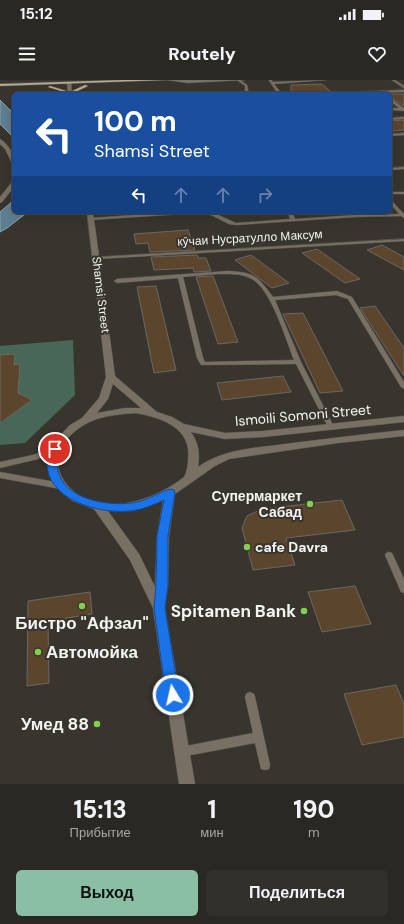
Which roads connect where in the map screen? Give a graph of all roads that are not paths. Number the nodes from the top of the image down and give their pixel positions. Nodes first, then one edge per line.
1 (29, 80) edge
2 (106, 80) edge
3 (164, 80) edge
4 (169, 80) edge
5 (238, 80) edge
6 (243, 80) edge
7 (325, 80) edge
8 (393, 80) edge
9 (129, 81) edge
10 (271, 81) edge
11 (0, 82) edge
12 (113, 82) junction
13 (69, 83) junction
14 (95, 83) junction
15 (39, 84) junction
16 (0, 85) edge
17 (404, 87) edge
18 (404, 91) edge
19 (67, 92) edge
20 (70, 92) edge
21 (71, 92) edge
22 (247, 92) edge
23 (279, 92) edge
24 (392, 92) edge
25 (392, 100) edge
26 (396, 103) junction
27 (392, 104) edge
28 (392, 109) edge
29 (403, 109) edge
30 (404, 118) edge
31 (392, 119) edge
32 (404, 134) edge
33 (392, 135) edge
34 (0, 141) edge
35 (12, 158) edge
36 (404, 168) edge
37 (392, 169) edge
38 (12, 186) edge
39 (392, 193) edge
40 (404, 193) edge
41 (0, 202) edge
42 (392, 202) edge
43 (152, 214) edge
44 (212, 214) edge
45 (291, 214) edge
46 (355, 214) edge
47 (91, 216) edge
48 (403, 216) edge
49 (293, 220) junction
50 (404, 240) edge
51 (97, 258) junction
52 (180, 276) junction
53 (117, 280) dead end
54 (272, 299) junction
55 (298, 362) junction
56 (111, 377) junction
57 (404, 387) edge
58 (153, 413) junction
59 (404, 419) edge
60 (84, 420) junction
61 (181, 427) junction
62 (331, 427) junction
63 (404, 433) edge
64 (55, 449) junction
65 (0, 465) edge
66 (0, 475) edge
67 (189, 479) junction
68 (61, 486) junction
69 (170, 493) junction
70 (98, 506) junction
71 (389, 555) dead end
72 (404, 589) edge
73 (160, 608) junction
74 (250, 697) dead end
75 (259, 737) junction
76 (182, 752) junction
77 (265, 765) dead end
78 (187, 784) edge

1 - 11 main road
2 - 12 main road
3 - 9 main road
4 - 5 street
5 - 6 street
5 - 22 lane
7 - 10 lane
8 - 17 lane
9 - 12 main road
10 - 23 lane
12 - 14 main road
13 - 14 main road
13 - 15 main road
13 - 20 street
14 - 21 main road
15 - 16 main road
15 - 19 main road
18 - 24 lane
25 - 26 lane
26 - 27 lane
26 - 29 lane
28 - 29 lane
30 - 31 lane
32 - 33 lane
34 - 35 street
36 - 37 lane
38 - 41 street
39 - 40 lane
42 - 48 lane, кӯчаи Нусратулло Максум
43 - 47 lane
44 - 49 lane, кӯчаи Нусратулло Максум
45 - 49 lane
46 - 48 lane, кӯчаи Нусратулло Максум
46 - 49 lane, кӯчаи Нусратулло Максум
47 - 51 street, Shamsi Street
50 - 51 lane, кӯчаи Нусратулло Максум
51 - 56 street, Shamsi Street
52 - 53 lane
52 - 54 lane
52 - 55 lane
54 - 55 lane
54 - 57 lane
55 - 62 lane
56 - 58 street, Shamsi Street
56 - 60 street, Shamsi Street
58 - 60 street, Shamsi Street
58 - 61 street, Shamsi Street
59 - 62 street, Ismoili Somoni Street
60 - 64 street, Shamsi Street
61 - 62 street, Ismoili Somoni Street
61 - 67 street, Shamsi Street
63 - 67 street, Ismoili Somoni Street
64 - 65 lane
64 - 68 street
66 - 68 lane
67 - 69 street
68 - 70 street
69 - 70 street
69 - 73 street
70 - 73 street
71 - 72 lane
73 - 76 street
74 - 75 lane
75 - 76 lane
75 - 77 lane
76 - 78 street

